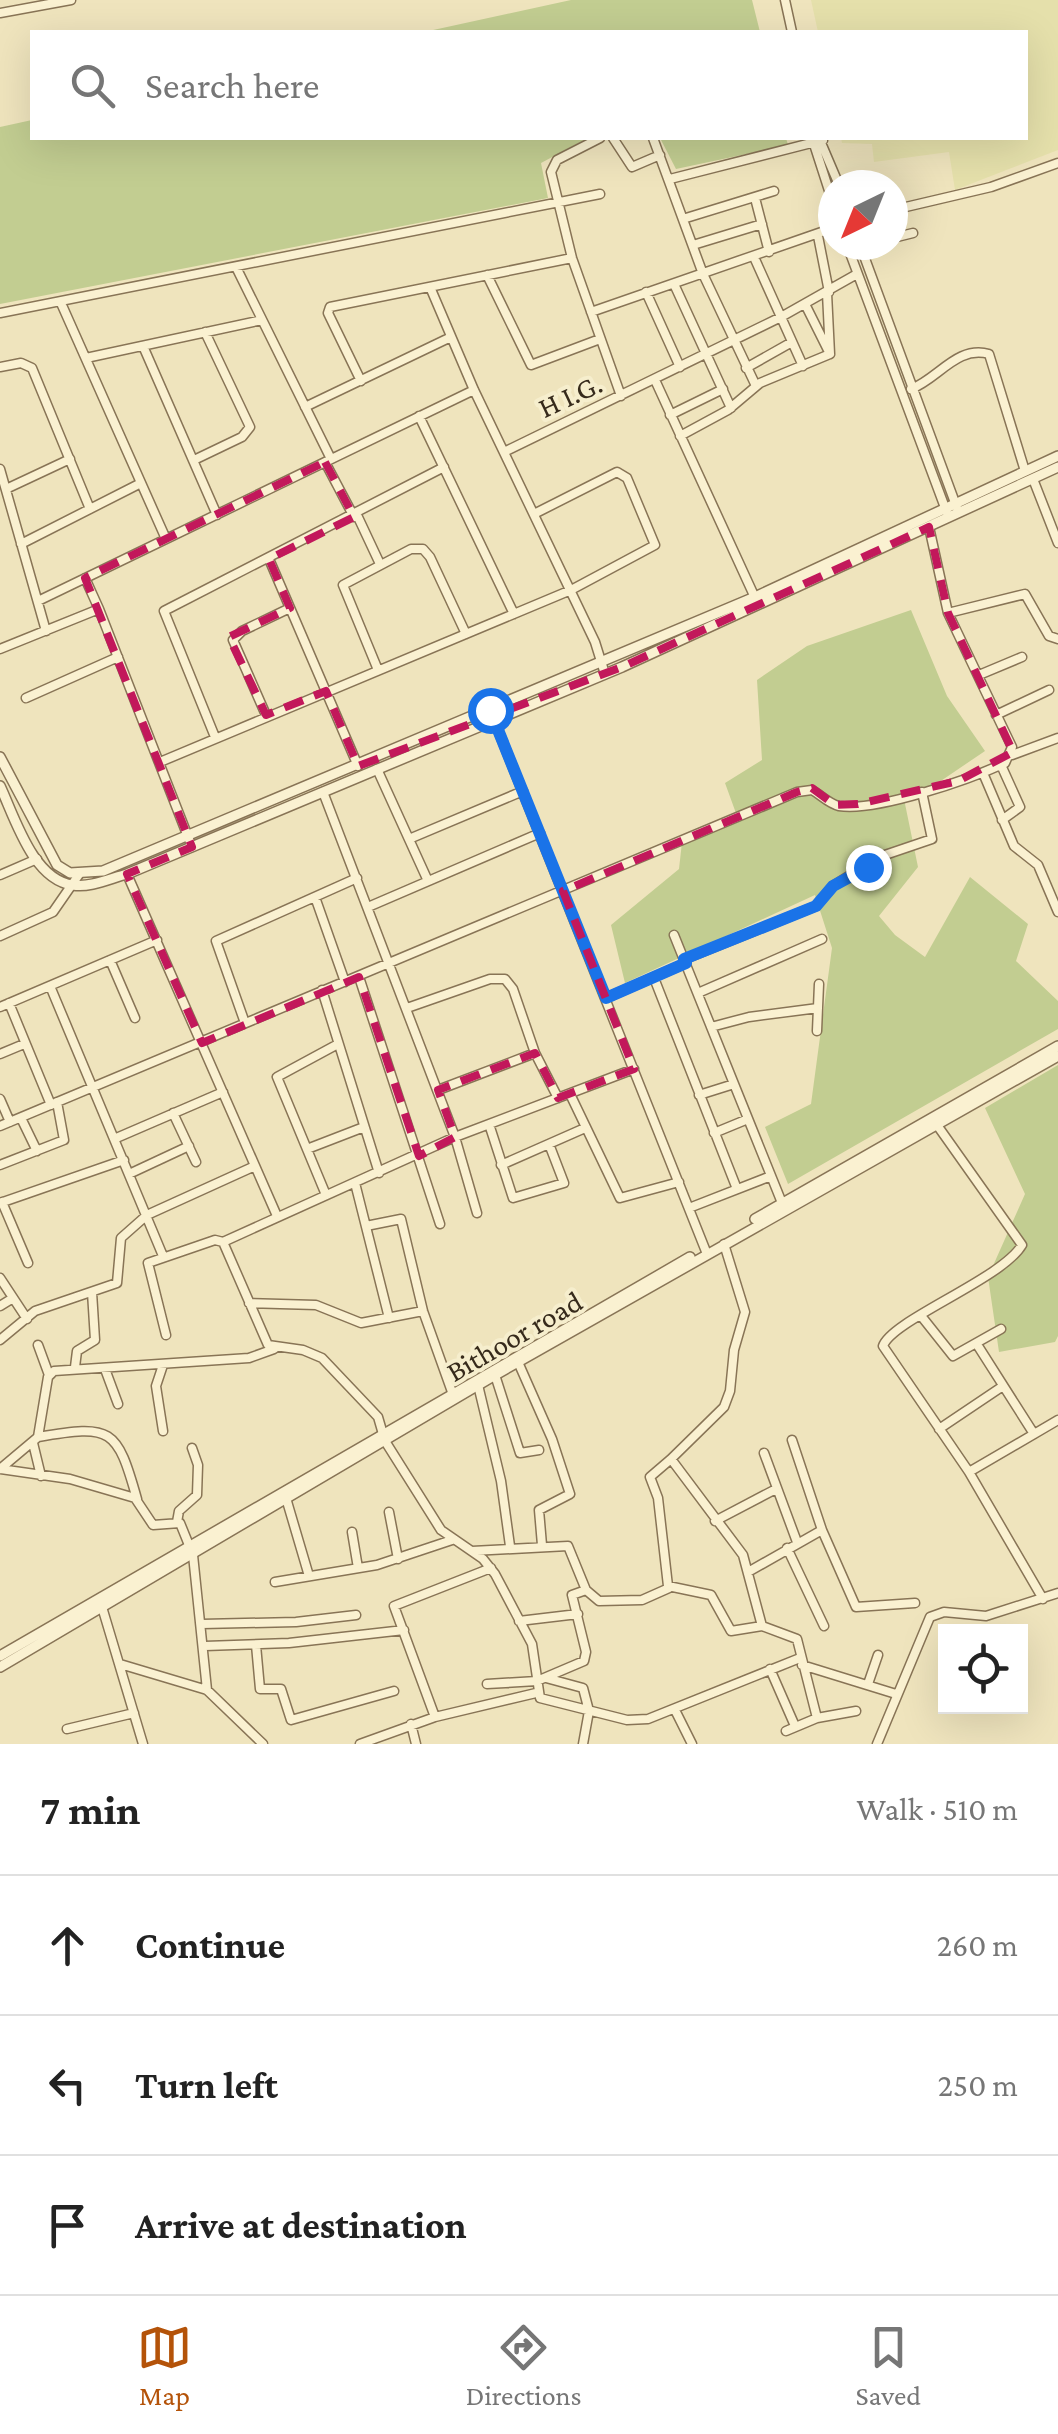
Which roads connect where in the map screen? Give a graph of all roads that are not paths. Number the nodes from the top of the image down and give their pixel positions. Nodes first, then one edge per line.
1 (71, 0) edge
2 (785, 0) edge
3 (0, 13) edge
4 (792, 30) edge
5 (596, 140) edge
6 (614, 140) edge
7 (653, 140) edge
8 (816, 140) edge
9 (660, 155) junction
10 (1058, 163) edge
11 (824, 170) edge
12 (831, 170) edge
13 (670, 179) junction
14 (774, 191) dead end
15 (600, 194) dead end
16 (755, 198) junction
17 (558, 203) junction
18 (908, 206) edge
19 (686, 218) junction
20 (762, 224) junction
21 (913, 233) dead end
22 (908, 234) edge
23 (818, 236) edge
24 (692, 245) junction
25 (769, 252) junction
26 (754, 257) junction
27 (572, 258) junction
28 (822, 260) edge
29 (853, 260) edge
30 (866, 260) edge
31 (236, 267) junction
32 (703, 274) junction
33 (857, 274) junction
34 (487, 275) junction
35 (674, 284) junction
36 (430, 287) junction
37 (646, 292) junction
38 (828, 292) junction
39 (62, 303) junction
40 (805, 304) junction
41 (591, 312) junction
42 (0, 314) edge
43 (780, 317) junction
44 (262, 320) junction
45 (205, 332) junction
46 (451, 338) junction
47 (600, 338) junction
48 (732, 340) junction
49 (792, 342) junction
50 (143, 346) junction
51 (707, 354) junction
52 (830, 354) junction
53 (86, 358) junction
54 (803, 366) junction
55 (680, 367) junction
56 (0, 368) edge
57 (746, 368) junction
58 (654, 380) junction
59 (361, 381) junction
60 (756, 386) junction
61 (723, 389) junction
62 (911, 389) junction
63 (474, 390) junction
64 (621, 396) junction
65 (306, 407) junction
66 (732, 408) junction
67 (670, 415) junction
68 (419, 416) junction
69 (680, 436) junction
70 (506, 451) junction
71 (1058, 456) edge
72 (70, 459) junction
73 (194, 460) junction
74 (328, 460) junction
75 (444, 467) junction
76 (1058, 467) edge
77 (0, 469) edge
78 (1029, 475) junction
79 (142, 483) junction
80 (6, 490) junction
81 (949, 505) junction
82 (90, 509) junction
83 (216, 514) junction
84 (534, 514) junction
85 (356, 516) junction
86 (954, 516) junction
87 (929, 527) junction
88 (166, 539) junction
89 (1058, 543) edge
90 (21, 544) junction
91 (268, 559) junction
92 (380, 564) junction
93 (86, 578) junction
94 (571, 590) junction
95 (38, 601) junction
96 (757, 602) junction
97 (290, 608) junction
98 (99, 609) junction
99 (948, 613) junction
100 (514, 614) junction
101 (46, 630) junction
102 (466, 634) junction
103 (1058, 638) edge
104 (0, 649) edge
105 (118, 657) junction
106 (1022, 658) dead end
107 (602, 662) junction
108 (378, 670) junction
109 (605, 674) junction
110 (978, 675) junction
111 (1049, 690) dead end
112 (326, 691) junction
113 (26, 698) dead end
114 (266, 715) junction
115 (492, 715) junction
116 (996, 715) junction
117 (215, 737) junction
118 (1058, 738) edge
119 (1012, 755) junction
120 (0, 757) edge
121 (160, 762) junction
122 (1000, 764) junction
123 (358, 766) junction
124 (377, 770) junction
125 (983, 773) junction
126 (0, 786) edge
127 (523, 791) junction
128 (324, 792) junction
129 (922, 792) junction
130 (5, 808) edge
131 (1002, 820) junction
132 (540, 833) junction
133 (408, 839) junction
134 (190, 842) junction
135 (37, 860) junction
136 (80, 873) junction
137 (128, 874) junction
138 (0, 876) edge
139 (357, 878) junction
140 (428, 881) junction
141 (73, 885) junction
142 (563, 891) junction
143 (314, 897) junction
144 (368, 906) junction
145 (1058, 912) edge
146 (674, 935) dead end
147 (0, 936) edge
148 (822, 939) dead end
149 (156, 940) junction
150 (110, 960) junction
151 (685, 961) junction
152 (391, 965) junction
153 (359, 977) junction
154 (654, 978) junction
155 (345, 982) junction
156 (818, 984) dead end
157 (50, 986) junction
158 (322, 990) junction
159 (698, 993) junction
160 (606, 998) junction
161 (4, 1005) edge
162 (408, 1008) junction
163 (818, 1008) junction
164 (135, 1018) dead end
165 (245, 1023) junction
166 (712, 1027) junction
167 (817, 1031) dead end
168 (202, 1043) junction
169 (24, 1044) junction
170 (338, 1044) junction
171 (1058, 1046) edge
172 (0, 1054) edge
173 (535, 1054) junction
174 (1058, 1056) edge
175 (634, 1069) junction
176 (734, 1084) junction
177 (91, 1088) junction
178 (438, 1090) junction
179 (223, 1092) junction
180 (570, 1094) junction
181 (699, 1095) junction
182 (0, 1098) edge
183 (558, 1098) junction
184 (54, 1104) junction
185 (174, 1113) junction
186 (21, 1118) junction
187 (748, 1118) junction
188 (10, 1122) junction
189 (490, 1124) junction
190 (937, 1125) junction
191 (0, 1126) edge
192 (364, 1127) junction
193 (586, 1128) junction
194 (714, 1132) junction
195 (455, 1137) junction
196 (114, 1139) junction
197 (549, 1144) junction
198 (189, 1146) junction
199 (306, 1148) junction
200 (37, 1151) junction
201 (420, 1156) junction
202 (124, 1160) junction
203 (196, 1162) dead end
204 (0, 1165) edge
205 (256, 1166) junction
206 (500, 1166) junction
207 (379, 1173) junction
208 (129, 1174) junction
209 (770, 1176) junction
210 (679, 1182) junction
211 (355, 1183) junction
212 (736, 1189) junction
213 (326, 1195) junction
214 (1, 1203) edge
215 (782, 1203) junction
216 (689, 1208) junction
217 (477, 1213) dead end
218 (147, 1215) junction
219 (277, 1216) junction
220 (440, 1224) dead end
221 (366, 1226) junction
222 (222, 1242) junction
223 (724, 1244) junction
224 (706, 1251) junction
225 (163, 1256) junction
226 (28, 1263) dead end
227 (0, 1278) edge
228 (92, 1292) junction
229 (13, 1298) junction
230 (249, 1303) junction
231 (0, 1306) edge
232 (424, 1312) junction
233 (922, 1317) junction
234 (390, 1318) junction
235 (27, 1319) junction
236 (1001, 1329) dead end
237 (166, 1335) dead end
238 (0, 1340) edge
239 (38, 1345) dead end
240 (978, 1346) junction
241 (274, 1349) junction
242 (518, 1362) junction
243 (163, 1366) junction
244 (75, 1367) junction
245 (106, 1369) junction
246 (49, 1375) junction
247 (495, 1375) junction
248 (478, 1385) junction
249 (1003, 1386) junction
250 (452, 1392) junction
251 (118, 1404) dead end
252 (509, 1418) junction
253 (1058, 1420) edge
254 (490, 1423) junction
255 (939, 1428) junction
256 (164, 1431) dead end
257 (1034, 1434) junction
258 (384, 1437) junction
259 (35, 1440) junction
260 (792, 1440) dead end
261 (192, 1448) dead end
262 (539, 1450) dead end
263 (764, 1453) dead end
264 (671, 1459) junction
265 (969, 1472) junction
266 (41, 1476) junction
267 (776, 1490) junction
268 (286, 1498) junction
269 (137, 1499) junction
270 (388, 1512) dead end
271 (715, 1521) junction
272 (177, 1522) junction
273 (822, 1530) junction
274 (352, 1532) dead end
275 (452, 1540) junction
276 (797, 1542) junction
277 (510, 1546) junction
278 (542, 1546) junction
279 (787, 1548) junction
280 (192, 1551) junction
281 (472, 1551) junction
282 (398, 1558) junction
283 (358, 1568) junction
284 (491, 1568) junction
285 (748, 1572) junction
286 (309, 1576) junction
287 (276, 1582) dead end
288 (669, 1588) junction
289 (586, 1590) junction
290 (1058, 1592) edge
291 (1043, 1599) junction
292 (915, 1603) dead end
293 (102, 1607) junction
294 (578, 1614) junction
295 (356, 1615) dead end
296 (519, 1620) junction
297 (202, 1624) junction
298 (762, 1626) junction
299 (824, 1626) dead end
300 (404, 1630) junction
301 (256, 1645) junction
302 (205, 1646) junction
303 (878, 1654) dead end
304 (0, 1656) edge
305 (801, 1662) junction
306 (120, 1664) junction
307 (0, 1666) edge
308 (770, 1669) junction
309 (541, 1680) junction
310 (488, 1684) dead end
311 (868, 1684) junction
312 (207, 1690) junction
313 (394, 1691) dead end
314 (536, 1693) junction
315 (896, 1694) junction
316 (675, 1710) junction
317 (589, 1711) junction
318 (856, 1711) dead end
319 (134, 1714) junction
320 (436, 1717) junction
321 (817, 1718) junction
322 (411, 1724) junction
323 (67, 1729) dead end
324 (143, 1744) edge
325 (263, 1744) edge
326 (360, 1744) edge
327 (416, 1744) edge
328 (583, 1744) edge
329 (692, 1744) edge
330 (877, 1744) edge

1 - 3 street
2 - 4 street
5 - 17 street
6 - 9 street
7 - 9 street
8 - 11 street
8 - 12 street
8 - 13 street
9 - 13 street
10 - 18 street
13 - 19 street
14 - 16 street
15 - 17 street
16 - 19 street
16 - 20 street
17 - 27 street
17 - 31 street
19 - 24 street
20 - 24 street
20 - 25 street
21 - 22 street
23 - 25 street
24 - 32 street
25 - 26 street
26 - 32 street
26 - 43 street
27 - 34 street
27 - 41 street
28 - 38 street
29 - 33 street
30 - 62 street
31 - 39 street
31 - 44 street
32 - 35 street
32 - 48 street
33 - 38 street, H I.G.
33 - 81 street
34 - 36 street
34 - 47 street
35 - 37 street
35 - 51 street
36 - 46 street
36 - 59 street
37 - 41 street
37 - 55 street
38 - 40 street, H I.G.
38 - 52 street
39 - 42 street
39 - 53 street
40 - 43 street, H I.G.
40 - 52 street
41 - 47 street
43 - 48 street, H I.G.
43 - 49 street
44 - 45 street
44 - 65 street
45 - 50 street
45 - 73 street
46 - 59 street
46 - 63 street
47 - 64 street
48 - 51 street, H I.G.
48 - 57 street
49 - 54 street
49 - 57 street
50 - 53 street
50 - 73 street
51 - 55 street, H I.G.
51 - 61 street
52 - 54 street
53 - 79 street
54 - 60 street
55 - 58 street, H I.G.
56 - 72 street
57 - 60 street
58 - 64 street, H I.G.
58 - 67 street
59 - 65 street
60 - 66 street
61 - 66 street
61 - 67 street
62 - 78 street
62 - 81 street
63 - 68 street
63 - 70 street
64 - 70 street, H I.G.
65 - 74 street
66 - 69 street
67 - 69 street
68 - 74 street
68 - 75 street
69 - 96 street
70 - 84 street
71 - 78 street
72 - 80 street
72 - 82 street
73 - 83 street
74 - 83 street
74 - 85 street
75 - 85 street
75 - 100 street
76 - 78 street
77 - 80 street
78 - 81 street
78 - 86 street
78 - 89 street
79 - 82 street
79 - 88 street
80 - 90 street
81 - 86 street
81 - 96 street
82 - 90 street
83 - 88 street
84 - 94 street
84 - 94 street
85 - 91 street
85 - 92 street
86 - 87 street
87 - 96 street
87 - 99 street
88 - 93 street
90 - 95 street
91 - 97 street
91 - 117 street
92 - 102 street
92 - 108 street
93 - 95 street
93 - 98 street
94 - 100 street
94 - 107 street
95 - 101 street
96 - 107 street
96 - 109 street
97 - 112 street
97 - 114 street
98 - 101 street
98 - 105 street
99 - 103 street
99 - 110 street
100 - 102 street
101 - 104 street
102 - 108 street
105 - 113 street
105 - 121 street
106 - 110 street
107 - 109 street
107 - 115 street
108 - 112 street
109 - 115 street
110 - 116 street
111 - 116 street
112 - 114 street
112 - 123 street
114 - 117 street
115 - 123 street
115 - 124 street
115 - 127 street
116 - 119 street
117 - 121 street
118 - 119 street
119 - 122 street
120 - 136 street
121 - 134 street
122 - 125 street
122 - 131 street
123 - 134 street
124 - 128 street
124 - 133 street
125 - 129 street
125 - 131 street
126 - 130 street
127 - 132 street
127 - 133 street
128 - 134 street
128 - 139 street
129 - 142 street
129 - 151 street
130 - 135 street
131 - 145 street
132 - 140 street
132 - 142 street
133 - 140 street
134 - 136 street
134 - 137 street
135 - 138 street
135 - 141 street
136 - 141 street
137 - 141 street
137 - 149 street
139 - 143 street
139 - 144 street
140 - 144 street
141 - 147 street
142 - 152 street
142 - 160 street
143 - 155 street
143 - 165 street
144 - 152 street
146 - 151 street
148 - 159 street
149 - 150 street
149 - 168 street
150 - 157 street
150 - 164 street
151 - 154 street
151 - 159 street
152 - 153 street
152 - 162 street
153 - 155 street
153 - 201 street
154 - 160 street
154 - 181 street
155 - 158 street
156 - 163 street
157 - 161 street
157 - 177 street
158 - 165 street
158 - 170 street
159 - 166 street
160 - 175 street
161 - 169 street
162 - 173 street
162 - 178 street
163 - 166 street
163 - 167 street
165 - 168 street
166 - 176 street
168 - 177 street
168 - 179 street
169 - 172 street
169 - 184 street
170 - 192 street
170 - 199 street
171 - 215 street
173 - 178 street
173 - 183 street
174 - 190 street, Bithoor road
175 - 180 street
175 - 210 street
176 - 181 street
176 - 187 street
177 - 184 street
177 - 196 street
178 - 195 street
179 - 185 street
179 - 205 street
180 - 183 street
180 - 193 street
181 - 194 street
182 - 188 street
183 - 189 street
184 - 186 street
184 - 200 street
185 - 196 street
185 - 198 street
186 - 188 street
186 - 200 street
187 - 194 street
187 - 209 street
188 - 191 street
189 - 195 street
189 - 206 street
190 - 223 street, Bithoor road
190 - 233 street
192 - 199 street
192 - 207 street
193 - 197 street
193 - 210 street
194 - 212 street
195 - 201 street
195 - 217 street
196 - 202 street
197 - 206 street
197 - 206 street
198 - 203 street
198 - 208 street
199 - 213 street
200 - 204 street
201 - 207 street
201 - 220 street
202 - 208 street
202 - 214 street
205 - 218 street
205 - 219 street
207 - 211 street
208 - 218 street
209 - 212 street
209 - 215 street
210 - 216 street
211 - 213 street
211 - 221 street
212 - 216 street
213 - 219 street
214 - 226 street
215 - 224 street
216 - 224 street
218 - 225 street
218 - 228 street
219 - 222 street
221 - 232 street
221 - 234 street
222 - 225 street
222 - 230 street
223 - 224 street, Bithoor road
223 - 264 street
224 - 242 street, Bithoor road
224 - 250 street
225 - 237 street
227 - 229 street
228 - 235 street
228 - 244 street
229 - 231 street
229 - 235 street
230 - 234 street
230 - 241 street
232 - 234 street
232 - 250 street
233 - 240 street
233 - 255 street
235 - 238 street
236 - 240 street
239 - 246 street
240 - 249 street
241 - 243 street
241 - 258 street
242 - 247 street, Bithoor road
242 - 278 street
243 - 245 street
243 - 256 street
244 - 245 street
244 - 246 street
245 - 251 street
246 - 259 street
247 - 248 street, Bithoor road
247 - 252 street
248 - 254 street
248 - 258 street, Bithoor road
249 - 255 street
249 - 257 street
250 - 258 street
252 - 254 street
252 - 262 street
253 - 257 street
254 - 277 street
255 - 265 street
257 - 265 street
258 - 268 street, Bithoor road
258 - 275 street
258 - 280 street
259 - 266 street
259 - 266 street
259 - 269 street
260 - 273 street
261 - 272 street
263 - 267 street
264 - 271 street
264 - 288 street
265 - 291 street
266 - 269 street
267 - 271 street
267 - 276 street
268 - 280 street, Bithoor road
268 - 286 street
269 - 272 street
270 - 282 street
271 - 285 street
272 - 280 street
273 - 276 street
273 - 292 street
274 - 283 street
275 - 281 street
275 - 282 street
276 - 279 street
277 - 278 street
277 - 281 street
278 - 289 street
279 - 285 street
279 - 299 street
280 - 293 street, Bithoor road
280 - 297 street
280 - 304 street
281 - 284 street
282 - 283 street
283 - 286 street
284 - 296 street
284 - 300 street
285 - 298 street
286 - 287 street
288 - 289 street
288 - 298 street
289 - 294 street
290 - 291 street
291 - 315 street
293 - 306 street
293 - 307 street, Bithoor road
294 - 296 street
294 - 309 street
295 - 297 street
296 - 309 street
297 - 302 street
298 - 305 street
300 - 301 street
300 - 320 street
301 - 302 street
301 - 313 street
302 - 312 street
303 - 311 street
305 - 308 street
305 - 311 street
305 - 321 street
306 - 312 street
306 - 319 street
308 - 316 street
308 - 321 street
309 - 310 street
309 - 314 street
309 - 317 street
311 - 315 street
312 - 325 street
314 - 317 street
314 - 320 street
315 - 330 street
316 - 317 street
316 - 329 street
317 - 328 street
318 - 321 street
319 - 323 street
319 - 324 street
320 - 322 street
322 - 326 street
322 - 327 street

